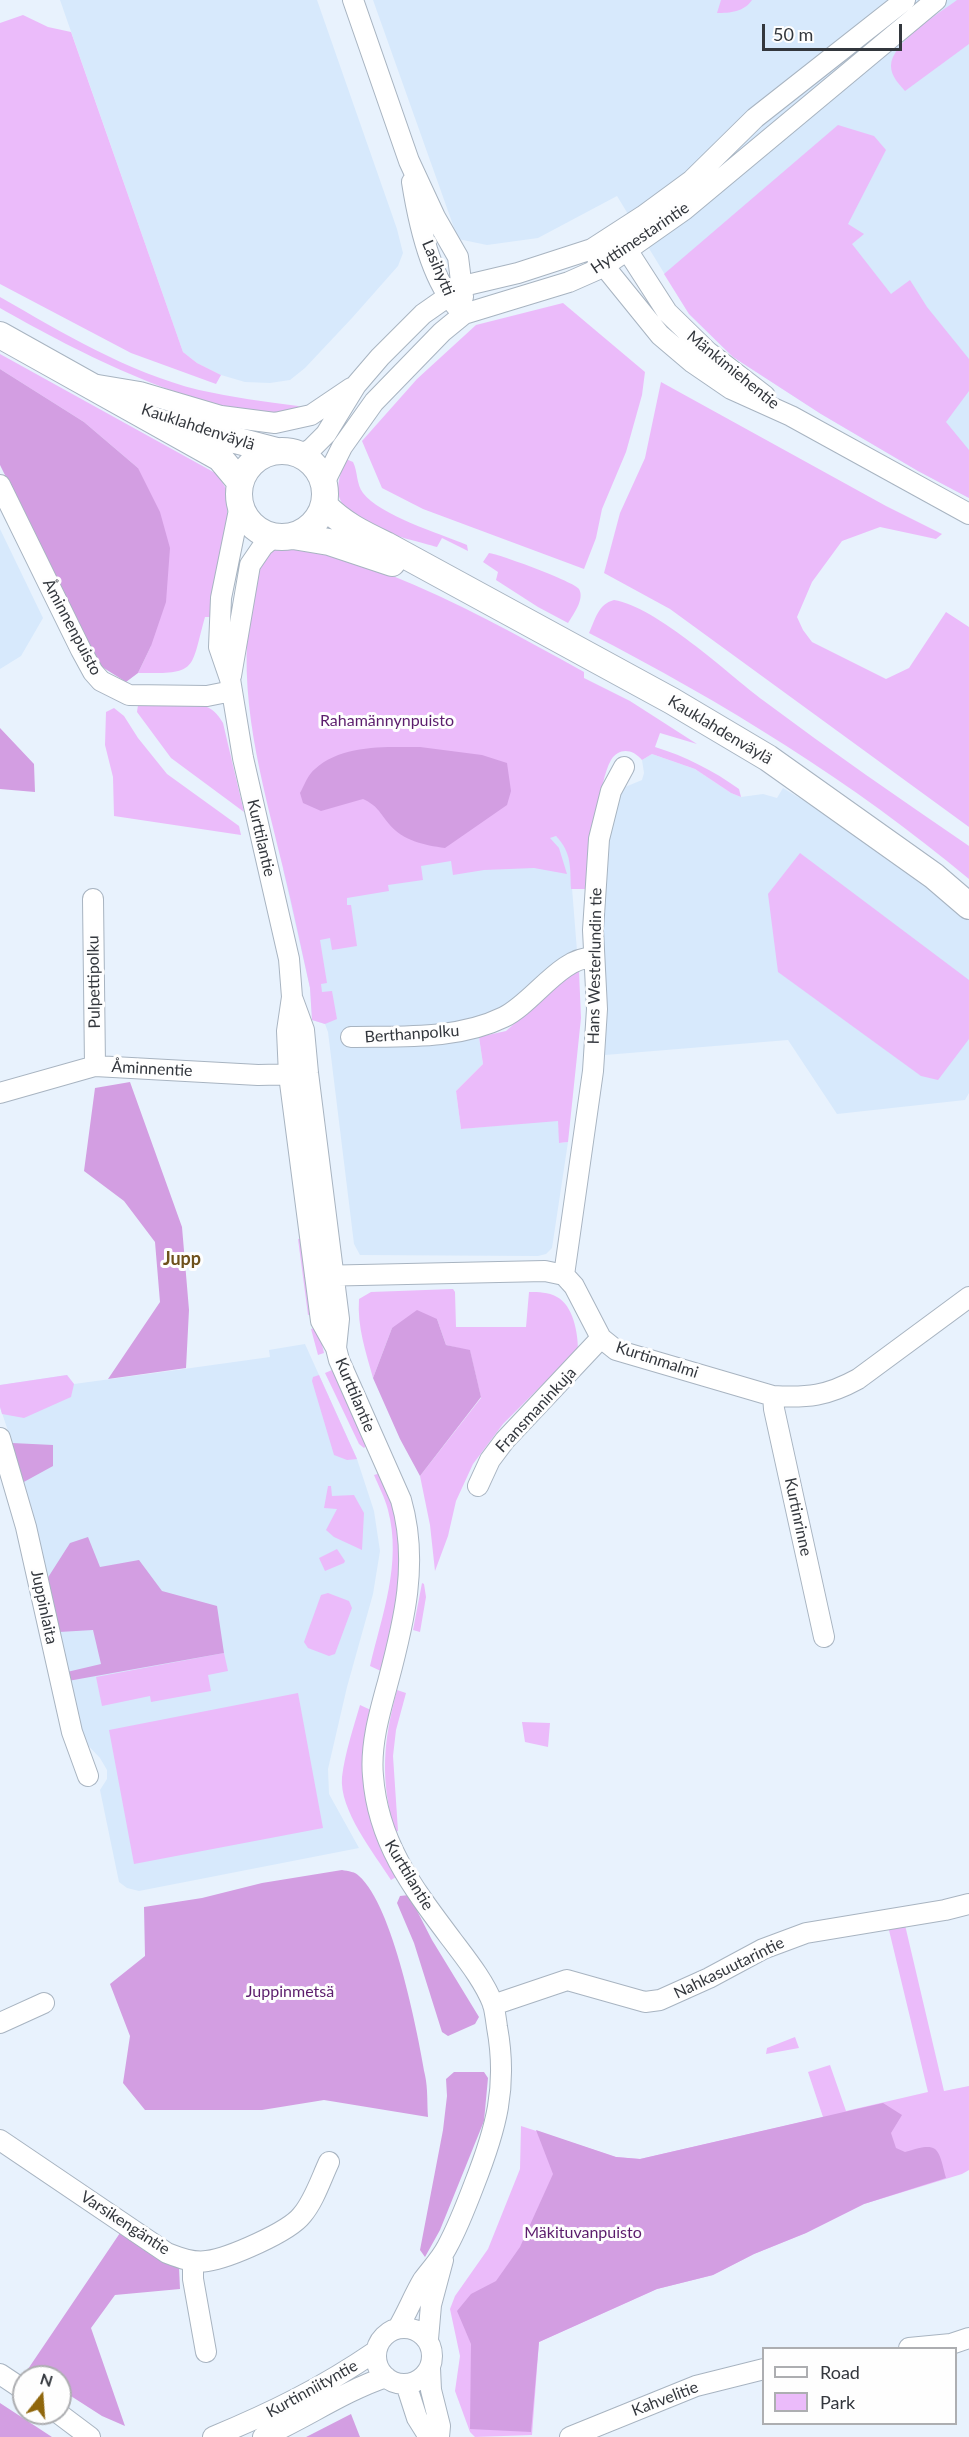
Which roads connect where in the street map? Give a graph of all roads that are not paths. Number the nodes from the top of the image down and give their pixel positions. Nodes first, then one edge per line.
1 (352, 0) edge
2 (904, 0) edge
3 (936, 0) edge
4 (616, 233) junction
5 (592, 249) junction
6 (627, 250) junction
7 (603, 267) junction
8 (455, 291) junction
9 (464, 314) junction
10 (0, 334) edge
11 (86, 383) junction
12 (356, 385) junction
13 (120, 400) junction
14 (791, 416) junction
15 (289, 453) junction
16 (0, 485) edge
17 (240, 494) junction
18 (324, 494) junction
19 (969, 514) edge
20 (284, 536) junction
21 (453, 582) junction
22 (231, 685) junction
23 (624, 767) dead end
24 (93, 899) dead end
25 (969, 906) edge
26 (594, 958) junction
27 (351, 1037) dead end
28 (95, 1066) junction
29 (298, 1074) junction
30 (0, 1093) edge
31 (564, 1275) junction
32 (324, 1276) junction
33 (969, 1297) edge
34 (601, 1338) junction
35 (773, 1396) junction
36 (0, 1438) edge
37 (478, 1486) dead end
38 (824, 1637) dead end
39 (88, 1776) dead end
40 (969, 1904) edge
41 (44, 2003) dead end
42 (493, 2005) junction
43 (0, 2024) edge
44 (0, 2140) edge
45 (329, 2162) dead end
46 (446, 2249) junction
47 (193, 2261) junction
48 (398, 2328) junction
49 (969, 2338) edge
50 (428, 2339) junction
51 (926, 2347) edge
52 (376, 2351) junction
53 (207, 2352) dead end
54 (430, 2368) junction
55 (762, 2370) edge
56 (386, 2377) junction
57 (406, 2384) junction
58 (72, 2424) edge
59 (90, 2437) edge
60 (213, 2437) edge
61 (263, 2437) edge
62 (429, 2437) edge
63 (439, 2437) edge
64 (570, 2437) edge

1 - 8 street, Lasihytti
2 - 4 street, Hyttimestarintie
3 - 6 street, Hyttimestarintie
4 - 5 street, Hyttimestarintie
4 - 6 street, Mänkimiehentie
5 - 7 street, Mänkimiehentie
5 - 8 street, Hyttimestarintie
6 - 7 street, Hyttimestarintie
6 - 14 street, Mänkimiehentie
7 - 9 street, Hyttimestarintie
7 - 14 street, Mänkimiehentie
8 - 9 street, Lasihytti
8 - 12 street, Hyttimestarintie
9 - 18 street, Hyttimestarintie
10 - 11 main road, Kauklahdenväylä
11 - 12 street, Hyttimestarintie
11 - 13 main road, Kauklahdenväylä
12 - 15 street, Hyttimestarintie
13 - 15 main road, Kauklahdenväylä
13 - 17 main road, Kauklahdenväylä
14 - 19 street, Mänkimiehentie
15 - 17 main road
15 - 18 main road
16 - 22 street, Åminnenpuisto
17 - 20 main road
17 - 22 street, Kurttilantie
18 - 20 main road
18 - 21 main road, Kauklahdenväylä
20 - 21 main road, Kauklahdenväylä
20 - 22 street, Kurttilantie
21 - 25 main road, Kauklahdenväylä
22 - 29 street, Kurttilantie
23 - 26 street, Hans Westerlundin tie
24 - 28 street, Pulpettipolku
26 - 27 street, Berthanpolku
26 - 31 street, Hans Westerlundin tie
28 - 29 street, Åminnentie
28 - 30 street, Åminnentie
29 - 32 street, Kurttilantie
31 - 32 street
31 - 34 street, Kurtinmalmi
32 - 42 street, Kurttilantie
33 - 35 street, Kurtinmalmi
34 - 35 street, Kurtinmalmi
34 - 37 street, Fransmaninkuja
35 - 38 street, Kurtinrinne
36 - 39 street, Juppinlaita
40 - 42 street, Nahkasuutarintie
41 - 43 street
42 - 46 street, Kurttilantie
44 - 47 street, Varsikengäntie
45 - 47 street, Varsikengäntie
46 - 48 street, Kurttilantie
46 - 50 street, Kurttilantie
47 - 53 street
48 - 50 street
48 - 52 street
49 - 51 street
50 - 54 street
52 - 56 street
52 - 60 street, Kurtinniityntie
54 - 57 street
54 - 63 street
55 - 64 street, Kahvelitie
56 - 57 street
56 - 61 street, Kurtinniityntie
57 - 62 street
58 - 59 street

